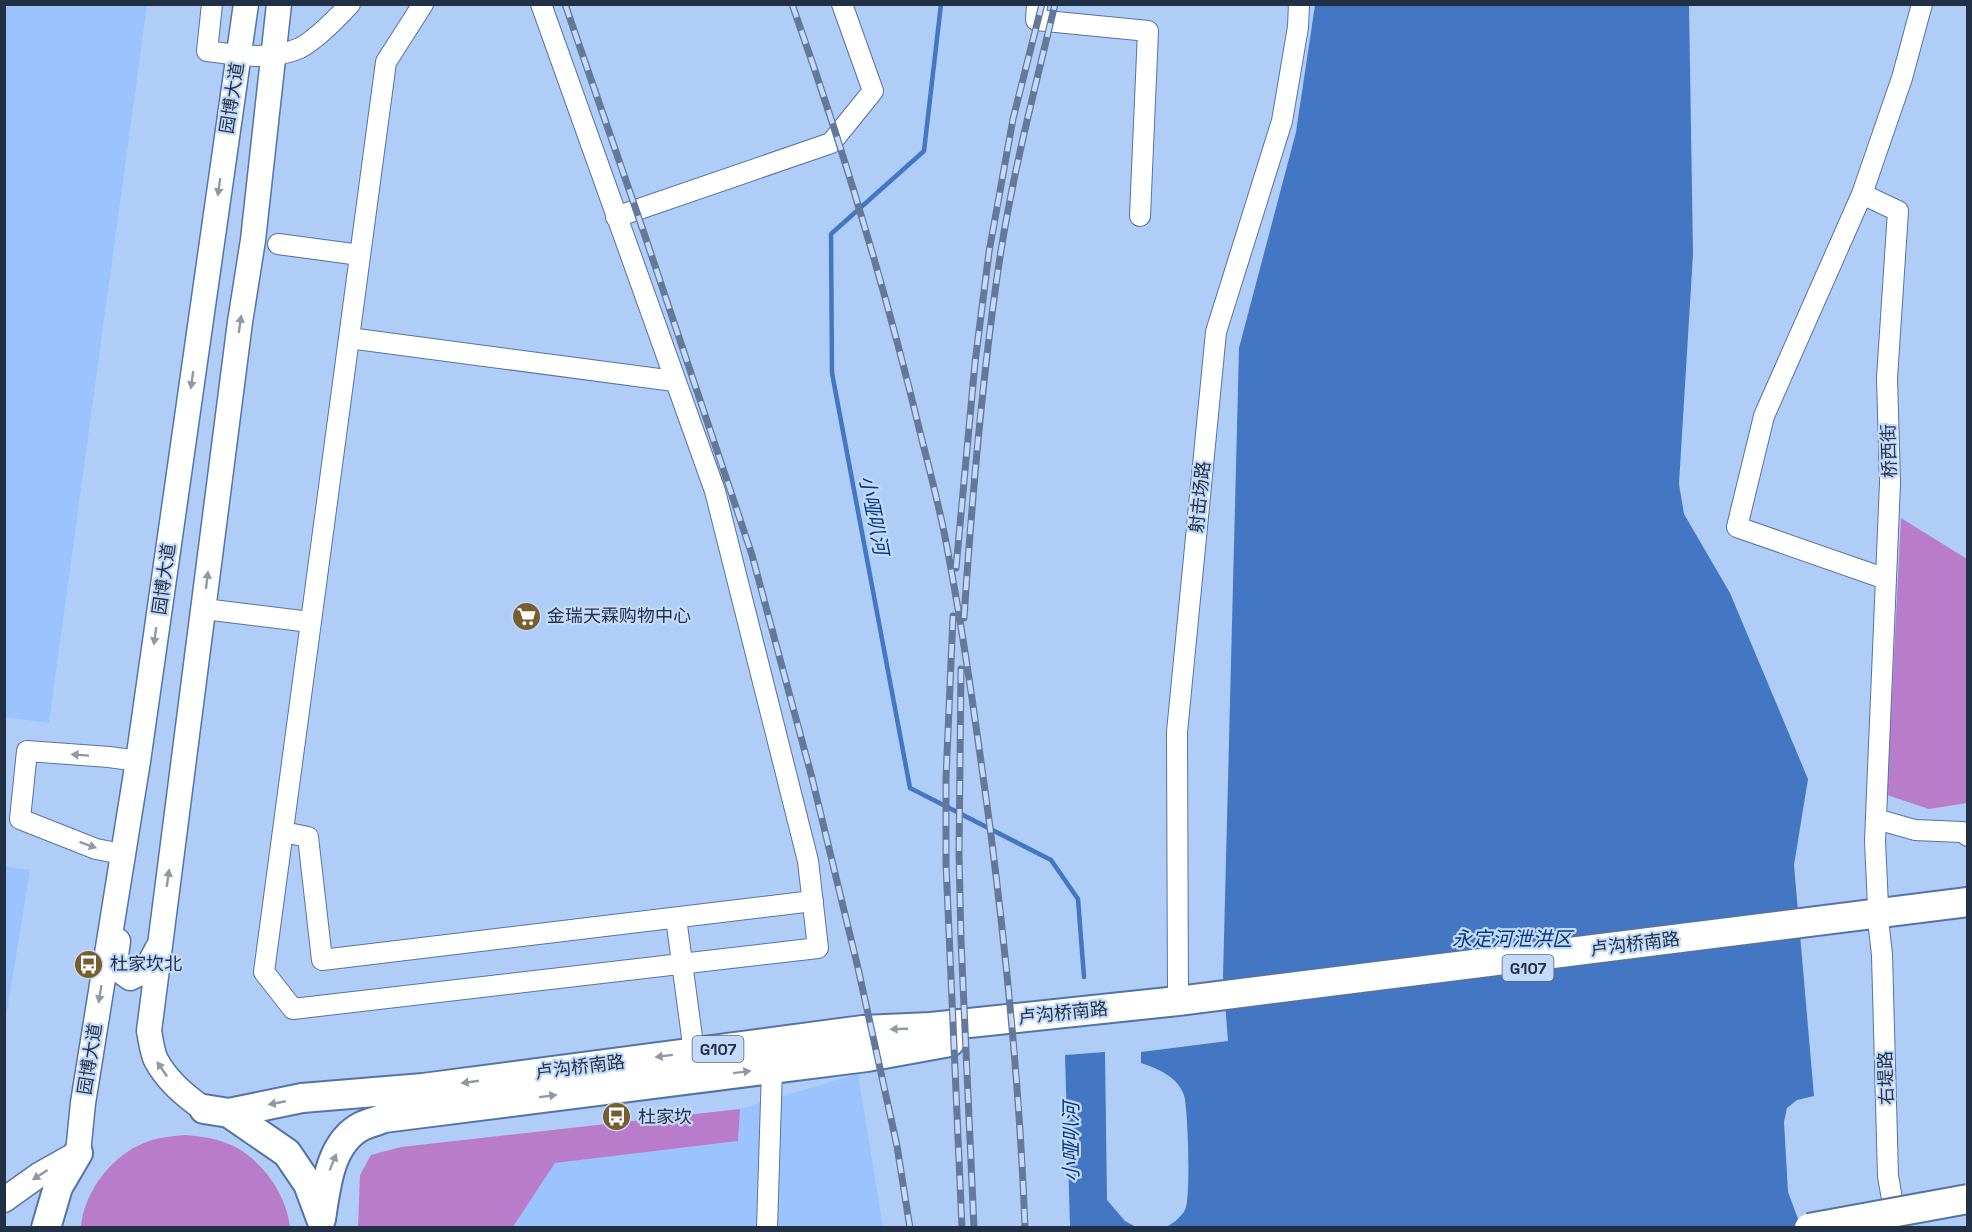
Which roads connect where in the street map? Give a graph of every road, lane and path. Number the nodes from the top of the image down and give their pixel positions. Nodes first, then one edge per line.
1 (212, 4) edge
2 (246, 4) edge
3 (279, 4) edge
4 (350, 4) edge
5 (423, 4) edge
6 (541, 4) edge
7 (842, 4) edge
8 (1037, 4) edge
9 (1299, 4) edge
10 (1922, 4) edge
11 (239, 55) junction
12 (274, 56) junction
13 (226, 140) junction
14 (264, 147) junction
15 (1862, 194) junction
16 (1140, 216) dead end
17 (616, 217) junction
18 (278, 244) dead end
19 (360, 255) junction
20 (348, 338) junction
21 (674, 381) junction
22 (1886, 579) junction
23 (204, 609) junction
24 (310, 622) junction
25 (138, 761) junction
26 (1876, 819) junction
27 (283, 832) junction
28 (1968, 836) edge
29 (122, 854) junction
30 (117, 891) junction
31 (813, 901) junction
32 (1968, 902) edge
33 (676, 918) junction
34 (1888, 920) junction
35 (1968, 920) edge
36 (160, 943) junction
37 (683, 963) junction
38 (1178, 1001) junction
39 (1208, 1002) junction
40 (694, 1052) junction
41 (772, 1069) junction
42 (216, 1111) junction
43 (78, 1153) junction
44 (1968, 1199) edge
45 (4, 1200) edge
46 (321, 1223) edge
47 (46, 1227) edge
48 (767, 1227) edge
49 (1809, 1227) edge
50 (1897, 1227) edge

1 - 11 street
2 - 11 main road, 园博大道
3 - 12 main road, 园博大道
4 - 12 street
5 - 19 street
6 - 17 street
7 - 17 street
8 - 16 street
9 - 38 street, 射击场路
10 - 15 street
11 - 12 street
11 - 13 main road, 园博大道
12 - 14 main road, 园博大道
13 - 14 main road
13 -> 25 main road, 园博大道
23 -> 14 main road, 园博大道
15 - 22 street, 桥西街
15 - 22 street
17 - 21 street
18 - 19 street
19 - 20 street
20 - 21 street
20 - 24 street
21 - 31 street
22 - 26 street, 桥西街
23 - 24 street
36 -> 23 main road, 园博大道
24 - 27 street
25 - 29 main road, 园博大道
25 -> 29 street
26 - 28 street
26 - 34 street, 桥西街
27 - 33 street
27 - 37 street
29 - 30 main road, 园博大道
30 - 36 main road
30 -> 43 main road, 园博大道
31 - 33 street
31 - 37 street
32 - 34 highway, G107
33 - 37 street
34 - 35 highway, G107
34 - 39 highway, 卢沟桥南路 / G107
34 - 50 street, 右堤路
42 -> 36 main road, 园博大道
37 - 40 street
38 - 39 highway, 卢沟桥南路 / G107
38 -> 40 highway, 卢沟桥南路 / G107
39 - 41 highway, 卢沟桥南路 / G107
40 -> 42 highway, 卢沟桥南路 / G107
46 -> 41 highway, 卢沟桥南路 / G107
41 - 48 street
42 - 46 highway, G107
43 -> 45 main road
43 - 47 highway
44 - 49 highway, bridge

